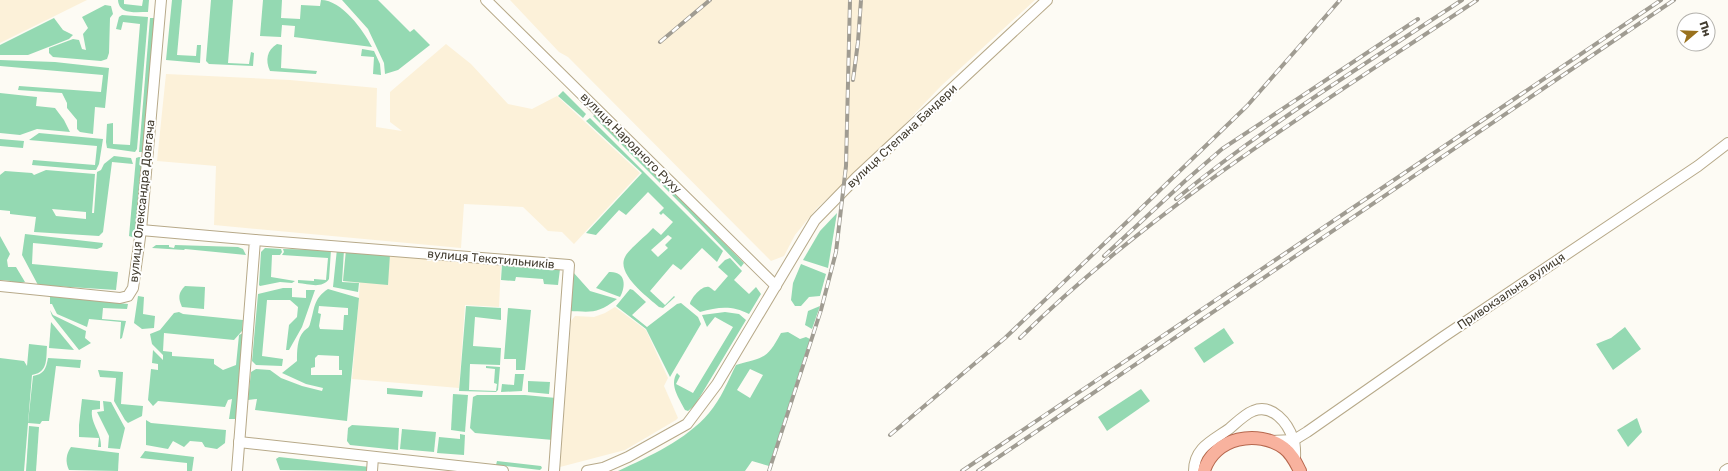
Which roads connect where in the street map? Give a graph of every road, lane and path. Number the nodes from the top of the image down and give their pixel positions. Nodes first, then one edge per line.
1 (161, 0) edge
2 (486, 0) edge
3 (1047, 0) edge
4 (1728, 142) edge
5 (141, 230) junction
6 (255, 240) junction
7 (0, 286) edge
8 (776, 286) junction
9 (1246, 416) junction
10 (1294, 440) junction
11 (1272, 441) junction
12 (239, 442) junction
13 (1220, 448) junction
14 (1201, 449) junction
15 (373, 457) junction
16 (1298, 466) edge
17 (1728, 469) edge
18 (237, 471) edge
19 (372, 471) edge
20 (503, 471) edge
21 (554, 471) edge
22 (586, 471) edge
23 (1194, 471) edge
24 (1204, 471) edge
25 (1725, 471) edge

1 - 5 street, вулиця Олександра Довгача
2 - 8 street, вулиця Народного Руху
3 - 8 street, вулиця Степана Бандери
4 - 10 street, Привокзальна вулиця
5 - 6 street, вулиця Текстильників
5 - 7 street, вулиця Олександра Довгача
6 - 12 street
6 - 21 street, вулиця Текстильників
8 - 22 street
9 - 10 street
9 - 13 street
9 - 14 street
10 - 11 street
10 - 16 street
11 - 13 main road
11 - 16 main road
12 - 15 street
12 - 18 street
13 - 14 street
13 - 24 main road
14 - 23 street
15 - 19 street
15 - 20 street
17 - 25 street

